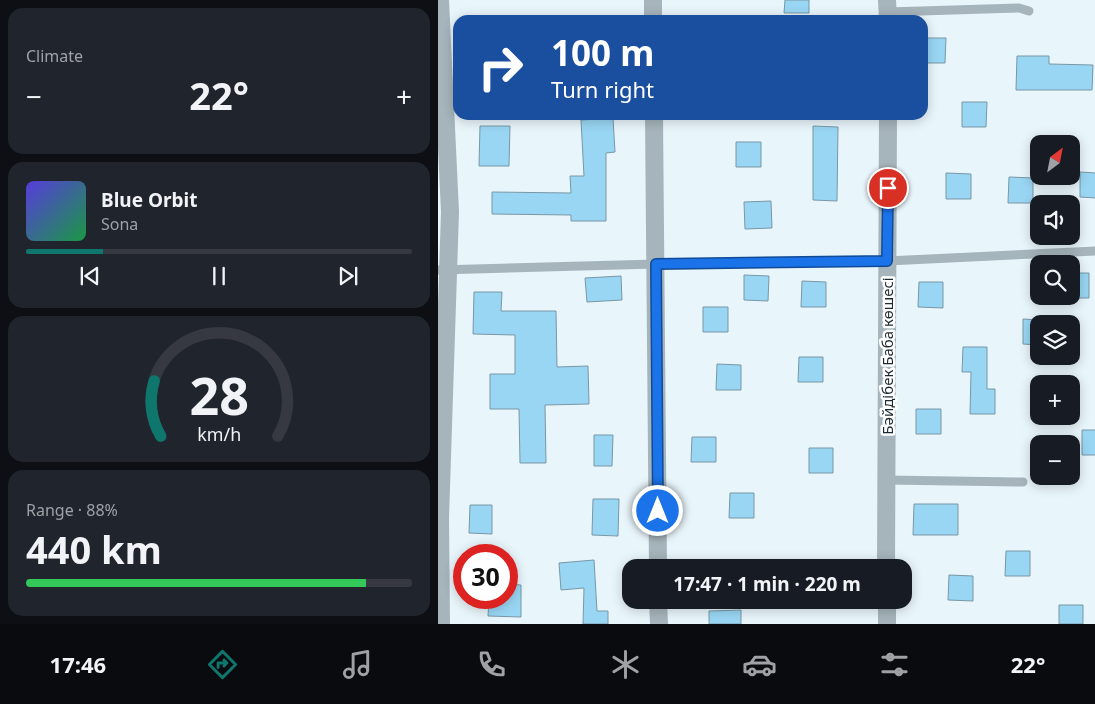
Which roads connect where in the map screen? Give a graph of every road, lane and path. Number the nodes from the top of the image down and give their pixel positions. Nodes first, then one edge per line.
1 (440, 0) edge
2 (652, 0) edge
3 (888, 11) edge
4 (1029, 12) dead end
5 (653, 15) edge
6 (654, 120) edge
7 (888, 120) edge
8 (1096, 251) edge
9 (887, 261) junction
10 (656, 264) junction
11 (442, 270) edge
12 (886, 480) junction
13 (1023, 482) dead end
14 (658, 559) edge
15 (886, 559) edge
16 (658, 609) edge
17 (887, 609) edge
18 (441, 624) edge
19 (659, 624) edge
20 (887, 624) edge

1 - 11 street
2 - 5 street
3 - 4 lane
6 - 10 street
7 - 9 street, Бәйдібек Баба көшесі
8 - 9 lane
9 - 10 lane
9 - 12 street, Бәйдібек Баба көшесі
10 - 11 lane
10 - 14 street
11 - 18 street
12 - 13 lane
12 - 15 street, Бәйдібек Баба көшесі
16 - 19 street
17 - 20 street

